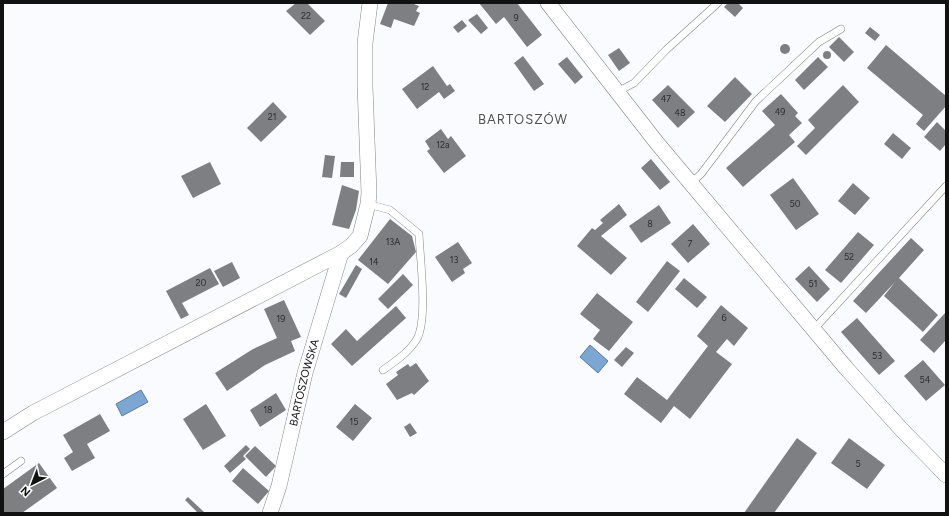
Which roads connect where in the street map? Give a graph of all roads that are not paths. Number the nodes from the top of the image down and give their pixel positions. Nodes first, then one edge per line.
1 (370, 3) edge
2 (548, 3) edge
3 (718, 3) edge
4 (841, 30) dead end
5 (617, 92) junction
6 (691, 183) junction
7 (946, 186) edge
8 (368, 204) junction
9 (341, 253) junction
10 (814, 329) junction
11 (383, 370) dead end
12 (3, 432) edge
13 (21, 462) dead end
14 (3, 474) edge
15 (946, 475) edge
16 (270, 513) edge

1 - 8 street
2 - 5 street
3 - 5 lane
4 - 6 lane
5 - 6 street
6 - 10 street
7 - 10 lane
8 - 9 street
8 - 11 lane
9 - 12 street
9 - 16 street, BARTOSZOWSKA
10 - 15 street
13 - 14 lane

